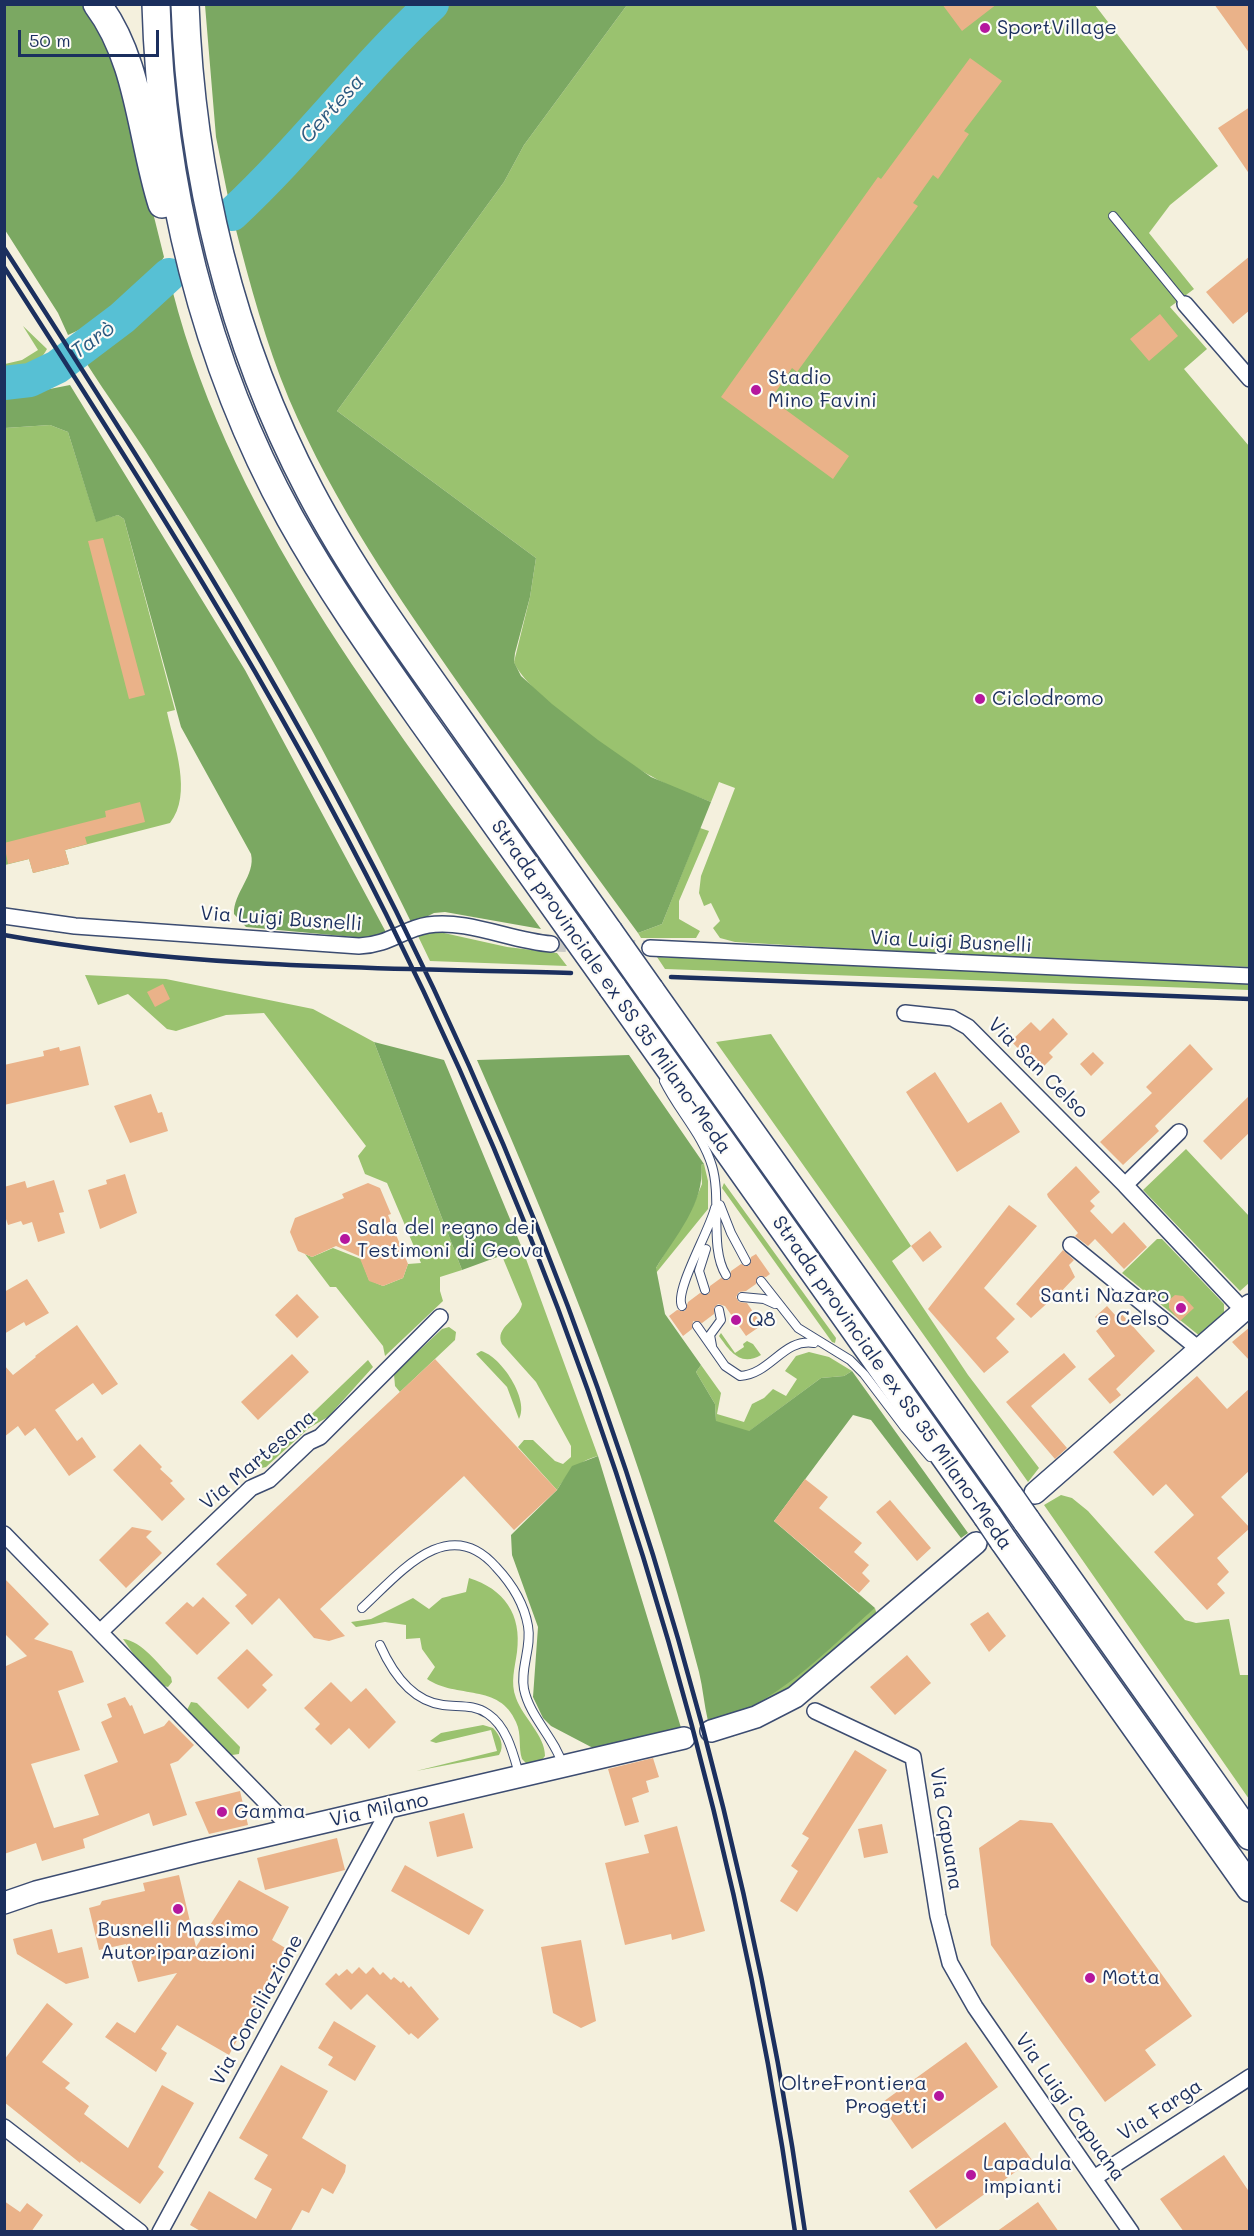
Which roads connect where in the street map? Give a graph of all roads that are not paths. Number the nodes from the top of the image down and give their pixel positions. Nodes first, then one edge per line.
1 (97, 4) edge
2 (120, 4) edge
3 (156, 4) edge
4 (185, 4) edge
5 (130, 72) junction
6 (1113, 216) dead end
7 (177, 231) junction
8 (1185, 304) joint
9 (1250, 379) edge
10 (4, 916) edge
11 (561, 937) junction
12 (650, 948) tunnel mouth
13 (1250, 976) edge
14 (905, 1013) dead end
15 (640, 1028) junction
16 (1179, 1132) dead end
17 (1125, 1185) junction
18 (716, 1189) junction
19 (1071, 1245) dead end
20 (746, 1261) dead end
21 (726, 1275) dead end
22 (761, 1281) dead end
23 (705, 1290) dead end
24 (742, 1297) dead end
25 (682, 1306) dead end
26 (1247, 1308) edge
27 (719, 1310) dead end
28 (783, 1311) junction
29 (440, 1317) dead end
30 (697, 1326) dead end
31 (823, 1346) junction
32 (1200, 1350) junction
33 (715, 1352) junction
34 (1022, 1495) junction
35 (983, 1512) junction
36 (4, 1534) edge
37 (976, 1543) dead end
38 (362, 1608) dead end
39 (100, 1632) junction
40 (380, 1645) dead end
41 (815, 1711) dead end
42 (711, 1731) dead end
43 (684, 1738) dead end
44 (564, 1767) junction
45 (521, 1778) junction
46 (390, 1809) junction
47 (292, 1829) junction
48 (1250, 1836) edge
49 (1250, 1888) edge
50 (4, 1903) edge
51 (975, 2007) joint
52 (1250, 2077) edge
53 (4, 2127) edge
54 (1094, 2178) junction
55 (140, 2232) edge
56 (160, 2232) edge
57 (1131, 2232) edge

1 - 5 highway
2 - 5 highway
3 - 7 highway, Strada provinciale ex SS 35 Milano-Meda
4 - 34 highway, Strada provinciale ex SS 35 Milano-Meda, bridge
5 - 7 highway
6 - 8 lane
7 - 11 highway, Strada provinciale ex SS 35 Milano-Meda
8 - 9 street
10 - 11 street, Via Luigi Busnelli
11 - 15 highway, Strada provinciale ex SS 35 Milano-Meda, bridge
12 - 13 street, Via Luigi Busnelli
14 - 17 street, Via San Celso
15 - 18 lane
15 - 35 highway, Strada provinciale ex SS 35 Milano-Meda
16 - 17 street
17 - 26 street, Via San Celso
18 - 20 lane
18 - 21 lane
18 - 23 lane
18 - 25 lane
19 - 32 street
22 - 28 lane
24 - 28 lane
26 - 32 street
27 - 33 lane
28 - 31 lane
29 - 39 street, Via Martesana
30 - 33 lane
31 - 33 lane
31 - 35 lane
32 - 34 street
34 - 48 highway, Strada provinciale ex SS 35 Milano-Meda, bridge
35 - 49 highway, Strada provinciale ex SS 35 Milano-Meda, bridge
36 - 39 street
37 - 42 street
38 - 44 lane
39 - 47 street
40 - 45 lane
41 - 51 street, Via Capuana
43 - 44 street, Via Milano
44 - 45 street, Via Milano
45 - 46 street, Via Milano
46 - 47 street, Via Milano
46 - 56 street, Via Conciliazione
47 - 50 street, Via Milano
51 - 54 street, Via Luigi Capuana
52 - 54 street, Via Farga
53 - 55 street
54 - 57 street, Via Luigi Capuana

